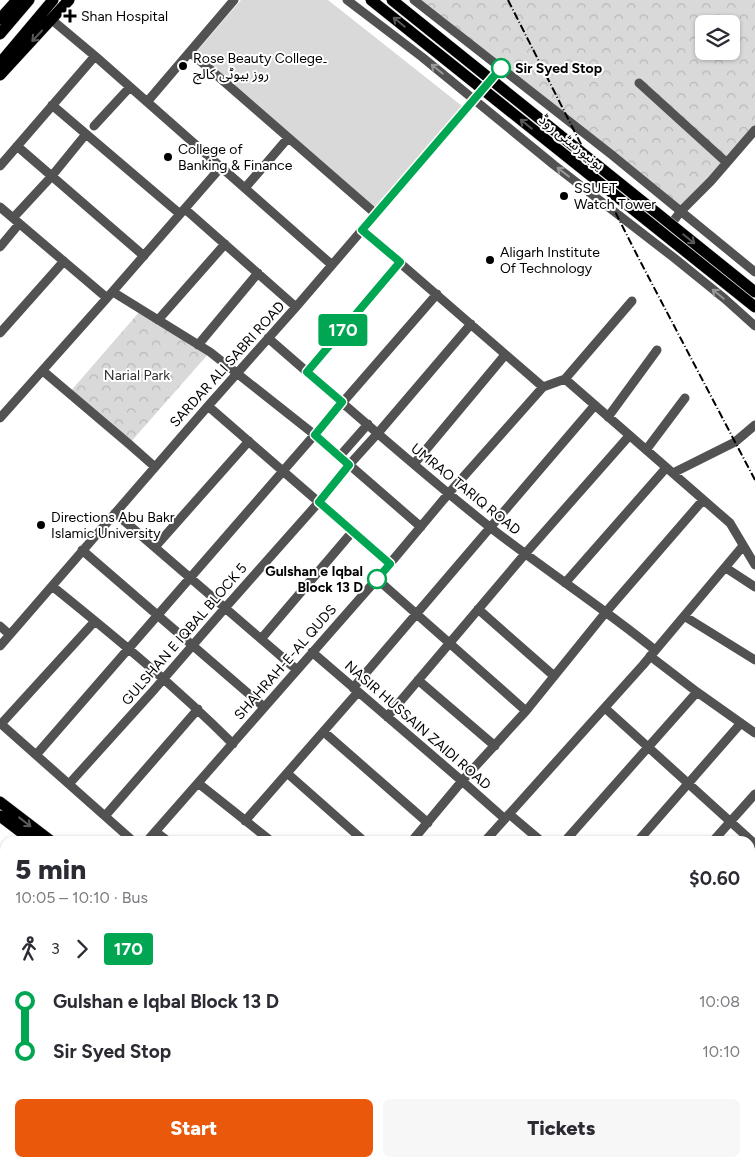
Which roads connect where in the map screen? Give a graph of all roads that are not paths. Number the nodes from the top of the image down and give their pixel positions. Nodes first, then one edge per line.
1 (17, 0) edge
2 (29, 0) edge
3 (53, 0) edge
4 (69, 0) edge
5 (234, 0) edge
6 (347, 0) edge
7 (371, 0) edge
8 (392, 0) edge
9 (414, 0) edge
10 (0, 19) edge
11 (52, 20) junction
12 (0, 34) edge
13 (190, 52) junction
14 (95, 56) junction
15 (0, 63) edge
16 (501, 68) junction
17 (0, 75) edge
18 (640, 83) dead end
19 (130, 87) junction
20 (474, 100) junction
21 (147, 102) junction
22 (52, 106) junction
23 (94, 126) dead end
24 (755, 130) edge
25 (86, 134) junction
26 (288, 138) junction
27 (17, 146) junction
28 (726, 162) junction
29 (0, 166) edge
30 (221, 167) junction
31 (51, 177) junction
32 (244, 188) junction
33 (0, 207) edge
34 (681, 211) junction
35 (182, 212) junction
36 (376, 214) junction
37 (16, 221) junction
38 (362, 230) junction
39 (225, 244) junction
40 (656, 244) junction
41 (0, 247) edge
42 (144, 256) junction
43 (64, 261) junction
44 (400, 262) junction
45 (332, 265) junction
46 (755, 272) edge
47 (258, 274) junction
48 (755, 292) edge
49 (437, 294) junction
50 (110, 295) junction
51 (632, 301) dead end
52 (296, 307) junction
53 (755, 307) edge
54 (158, 320) junction
55 (471, 324) junction
56 (755, 326) edge
57 (0, 333) edge
58 (268, 338) junction
59 (198, 345) junction
60 (658, 350) dead end
61 (505, 355) junction
62 (43, 371) junction
63 (307, 372) junction
64 (237, 373) junction
65 (565, 379) junction
66 (543, 387) junction
67 (685, 398) dead end
68 (342, 402) junction
69 (594, 405) junction
70 (208, 406) junction
71 (1, 415) edge
72 (608, 417) junction
73 (368, 424) junction
74 (753, 431) edge
75 (378, 433) junction
76 (315, 435) junction
77 (630, 436) junction
78 (248, 441) junction
79 (646, 450) junction
80 (340, 456) junction
81 (414, 464) junction
82 (349, 465) junction
83 (154, 468) junction
84 (283, 471) junction
85 (670, 471) junction
86 (449, 493) junction
87 (703, 500) junction
88 (319, 502) junction
89 (116, 513) junction
90 (491, 527) junction
91 (421, 528) junction
92 (353, 531) junction
93 (743, 546) junction
94 (155, 547) junction
95 (82, 550) junction
96 (525, 554) junction
97 (390, 564) junction
98 (755, 565) edge
99 (726, 568) junction
100 (190, 577) junction
101 (377, 579) junction
102 (566, 583) junction
103 (52, 586) junction
104 (755, 587) edge
105 (225, 608) junction
106 (478, 609) junction
107 (606, 612) junction
108 (416, 614) junction
109 (157, 616) junction
110 (684, 616) junction
111 (94, 620) junction
112 (0, 626) edge
113 (9, 634) junction
114 (261, 639) junction
115 (450, 643) junction
116 (0, 646) edge
117 (192, 646) junction
118 (128, 650) junction
119 (312, 652) junction
120 (653, 653) junction
121 (755, 660) edge
122 (296, 670) junction
123 (554, 676) junction
124 (163, 680) junction
125 (418, 680) junction
126 (356, 690) junction
127 (697, 692) junction
128 (264, 707) junction
129 (605, 708) junction
130 (198, 709) junction
131 (526, 711) junction
132 (387, 717) junction
133 (0, 723) edge
134 (741, 723) junction
135 (324, 732) junction
136 (755, 733) edge
137 (233, 744) junction
138 (494, 746) junction
139 (647, 747) junction
140 (36, 755) junction
141 (287, 773) junction
142 (462, 781) junction
143 (69, 784) junction
144 (198, 784) junction
145 (689, 784) junction
146 (755, 794) edge
147 (0, 802) edge
148 (0, 816) edge
149 (105, 816) junction
150 (507, 817) junction
151 (245, 821) junction
152 (730, 822) junction
153 (428, 823) junction
154 (156, 832) junction
155 (26, 836) edge
156 (44, 836) edge
157 (127, 836) edge
158 (152, 836) edge
159 (161, 836) edge
160 (264, 836) edge
161 (358, 836) edge
162 (416, 836) edge
163 (490, 836) edge
164 (534, 836) edge
165 (569, 836) edge
166 (642, 836) edge
167 (717, 836) edge
168 (746, 836) edge

1 - 10 main road
2 - 12 main road
3 - 15 main road
4 - 11 main road
5 - 13 street
20 -> 6 street
53 -> 7 main road, یونیورسٹی روڈ, bridge
8 -> 48 main road, یونیورسٹی روڈ, bridge
9 - 16 street
11 - 14 street
11 -> 17 main road
13 - 21 street
13 - 26 street
14 - 19 street
14 - 22 street
16 - 20 street, SARDAR ALI SABRI ROAD
16 - 34 street
18 - 28 street
19 - 21 street
19 - 23 street
20 - 36 street, SARDAR ALI SABRI ROAD
40 -> 20 street
21 - 30 street
22 - 25 street
22 - 27 street
24 - 28 street
25 - 31 street
25 - 35 street
26 - 32 street
26 - 36 street
27 - 29 street
27 - 31 street
28 - 34 street
30 - 32 street
30 - 35 street
31 - 37 street
31 - 42 street
32 - 45 street
33 - 37 street
34 - 40 street
34 - 46 street
35 - 39 street
35 - 42 street
36 - 38 street, SARDAR ALI SABRI ROAD
37 - 41 street
37 - 43 street
38 - 44 street
38 - 45 street, SARDAR ALI SABRI ROAD
39 - 47 street
39 - 54 street
56 -> 40 street
42 - 50 street
43 - 50 street
43 - 57 street
44 - 49 street
44 - 63 street
45 - 52 street, SARDAR ALI SABRI ROAD
47 - 52 street
47 - 59 street
49 - 55 street
49 - 68 street
50 - 54 street
50 - 62 street
51 - 65 street
52 - 58 street, SARDAR ALI SABRI ROAD
54 - 59 street
55 - 61 street
55 - 75 street, GULSHAN E IQBAL BLOCK 5
58 - 63 street, UMRAO TARIQ ROAD
58 - 64 street, SARDAR ALI SABRI ROAD
59 - 64 street
60 - 72 street
61 - 66 street
61 - 81 street
62 - 71 street
62 - 83 street
63 - 68 street, UMRAO TARIQ ROAD
64 - 70 street, SARDAR ALI SABRI ROAD
64 - 76 street
65 - 66 street
65 - 69 street
66 - 86 street, SHAHRAH-E-AL QUDS
67 - 79 street
68 - 73 street, UMRAO TARIQ ROAD
68 - 76 street
69 - 72 street
69 - 90 street
70 - 78 street
70 - 83 street, SARDAR ALI SABRI ROAD
72 - 77 street
73 - 75 street, UMRAO TARIQ ROAD
73 - 80 street
74 - 85 street
75 - 81 street, UMRAO TARIQ ROAD
75 - 82 street, GULSHAN E IQBAL BLOCK 5
76 - 80 street
76 - 84 street
77 - 79 street
77 - 96 street
78 - 84 street
78 - 94 street
79 - 85 street
80 - 82 street
81 - 86 street, UMRAO TARIQ ROAD
82 - 88 street, GULSHAN E IQBAL BLOCK 5
82 - 91 street
83 - 89 street, SARDAR ALI SABRI ROAD
84 - 88 street
84 - 100 street
85 - 87 street
85 - 102 street
86 - 90 street, UMRAO TARIQ ROAD
86 - 91 street, SHAHRAH-E-AL QUDS
87 - 93 street
87 - 107 street
88 - 92 street
88 - 105 street, GULSHAN E IQBAL BLOCK 5
89 - 94 street
89 - 95 street, SARDAR ALI SABRI ROAD
90 - 96 street, UMRAO TARIQ ROAD
90 - 108 street
91 - 97 street, SHAHRAH-E-AL QUDS
92 - 97 street
92 - 114 street
93 - 98 street
93 - 99 street
94 - 100 street
95 - 103 street, SARDAR ALI SABRI ROAD
95 - 109 street
96 - 102 street, UMRAO TARIQ ROAD
96 - 106 street
97 - 101 street, SHAHRAH-E-AL QUDS
99 - 104 street
99 - 110 street
100 - 105 street
100 - 109 street
101 - 108 street
101 - 119 street, SHAHRAH-E-AL QUDS
102 - 107 street, UMRAO TARIQ ROAD
103 - 111 street
103 - 113 street, SARDAR ALI SABRI ROAD
105 - 114 street
105 - 117 street, GULSHAN E IQBAL BLOCK 5
106 - 115 street
106 - 123 street
107 - 120 street, UMRAO TARIQ ROAD
107 - 123 street
108 - 115 street
108 - 126 street
109 - 117 street
109 - 118 street
110 - 120 street
110 - 121 street
111 - 118 street
111 - 133 street
112 - 113 street
113 - 116 street, SARDAR ALI SABRI ROAD
114 - 122 street
115 - 125 street
115 - 131 street
117 - 124 street, GULSHAN E IQBAL BLOCK 5
117 - 128 street
118 - 124 street
118 - 140 street
119 - 122 street, SHAHRAH-E-AL QUDS
119 - 126 street, NASIR HUSSAIN ZAIDI ROAD
120 - 127 street, UMRAO TARIQ ROAD
120 - 129 street
122 - 128 street, SHAHRAH-E-AL QUDS
123 - 131 street
124 - 130 street
124 - 143 street, GULSHAN E IQBAL BLOCK 5
125 - 132 street
125 - 138 street
126 - 132 street, NASIR HUSSAIN ZAIDI ROAD
126 - 135 street
127 - 134 street, UMRAO TARIQ ROAD
127 - 139 street
128 - 137 street, SHAHRAH-E-AL QUDS
129 - 139 street
129 - 150 street
130 - 137 street
130 - 149 street
131 - 138 street
132 - 142 street, NASIR HUSSAIN ZAIDI ROAD
133 - 140 street
134 - 136 street, UMRAO TARIQ ROAD
134 - 145 street
135 - 141 street
135 - 153 street
137 - 144 street, SHAHRAH-E-AL QUDS
138 - 142 street
139 - 145 street
139 - 165 street
140 - 143 street
141 - 151 street
141 - 161 street
142 - 150 street, NASIR HUSSAIN ZAIDI ROAD
142 - 153 street
143 - 149 street
144 - 151 street
144 - 154 street, SHAHRAH-E-AL QUDS
145 - 152 street
145 - 166 street
146 - 152 street
147 -> 156 main road
148 - 155 main road
149 - 157 street
150 - 163 street
150 - 164 street, NASIR HUSSAIN ZAIDI ROAD
151 - 160 street
152 - 167 street
152 - 168 street
153 - 162 street
154 - 158 street, SHAHRAH-E-AL QUDS
154 - 159 street

